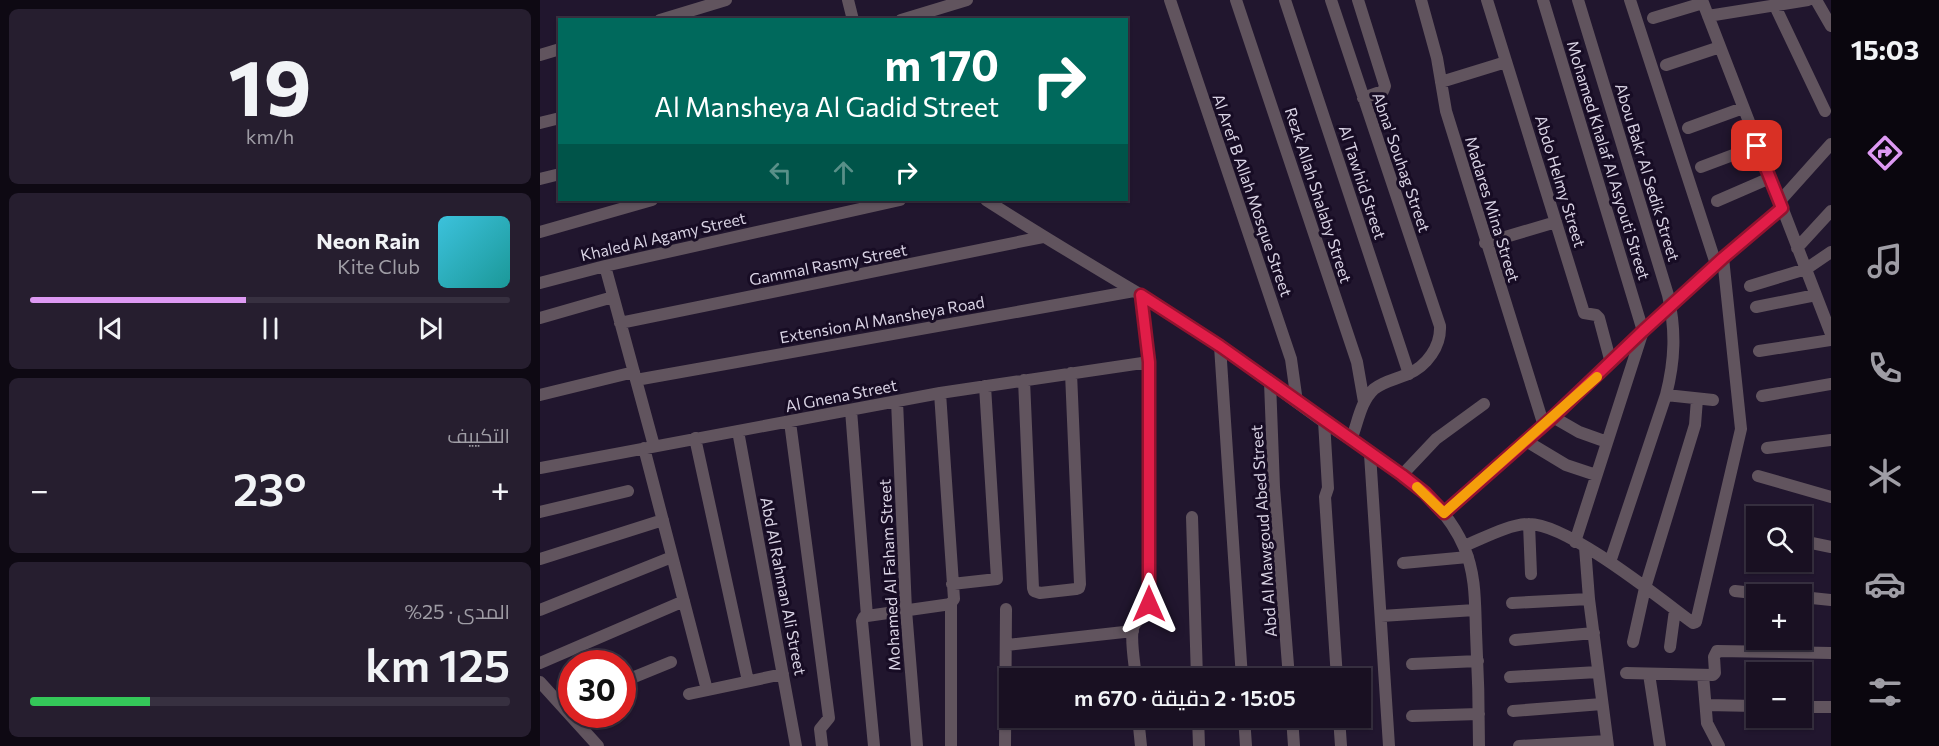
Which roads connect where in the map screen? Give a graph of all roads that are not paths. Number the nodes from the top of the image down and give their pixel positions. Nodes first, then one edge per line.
1 (726, 0) edge
2 (848, 0) edge
3 (967, 0) edge
4 (1170, 0) edge
5 (1236, 0) edge
6 (1285, 0) edge
7 (1331, 0) edge
8 (1358, 0) edge
9 (1421, 0) edge
10 (1487, 0) edge
11 (1543, 0) edge
12 (1578, 0) edge
13 (1630, 0) edge
14 (1808, 0) edge
15 (1816, 0) edge
16 (1793, 1) edge
17 (1702, 2) edge
18 (1775, 6) junction
19 (1708, 16) junction
20 (667, 18) edge
21 (852, 18) edge
22 (908, 18) edge
23 (1653, 18) dead end
24 (1831, 26) edge
25 (1720, 47) junction
26 (558, 50) edge
27 (540, 55) edge
28 (1506, 62) junction
29 (1666, 65) dead end
30 (1441, 82) junction
31 (1363, 98) junction
32 (1743, 108) junction
33 (1825, 111) dead end
34 (558, 118) edge
35 (540, 123) edge
36 (1688, 128) dead end
37 (1831, 144) edge
38 (1757, 146) junction
39 (1701, 167) dead end
40 (558, 174) edge
41 (1770, 178) junction
42 (540, 179) edge
43 (648, 201) edge
44 (896, 201) edge
45 (988, 201) edge
46 (1717, 201) dead end
47 (1780, 205) junction
48 (1831, 211) edge
49 (1556, 222) junction
50 (540, 231) edge
51 (1042, 237) junction
52 (1485, 243) junction
53 (1797, 248) junction
54 (1831, 252) edge
55 (1720, 261) junction
56 (604, 266) junction
57 (1806, 269) junction
58 (540, 284) edge
59 (1750, 286) dead end
60 (1137, 293) junction
61 (1816, 295) junction
62 (613, 297) junction
63 (1671, 306) junction
64 (1756, 307) dead end
65 (1827, 310) edge
66 (540, 318) edge
67 (620, 323) junction
68 (1643, 331) junction
69 (1831, 334) edge
70 (1831, 340) edge
71 (1220, 346) junction
72 (1759, 351) dead end
73 (1149, 362) junction
74 (1611, 363) junction
75 (1071, 373) junction
76 (1409, 374) junction
77 (635, 376) junction
78 (1024, 380) junction
79 (1270, 382) junction
80 (1831, 384) edge
81 (985, 386) junction
82 (940, 393) junction
83 (540, 394) edge
84 (1666, 395) junction
85 (1762, 396) dead end
86 (1697, 399) junction
87 (1713, 400) dead end
88 (897, 401) junction
89 (1297, 402) junction
90 (1364, 402) junction
91 (1484, 404) dead end
92 (851, 410) junction
93 (1553, 417) junction
94 (1324, 421) junction
95 (790, 422) junction
96 (1544, 426) junction
97 (738, 431) junction
98 (695, 438) junction
99 (1351, 440) junction
100 (1831, 440) edge
101 (1526, 441) junction
102 (1607, 442) junction
103 (649, 447) junction
104 (1767, 448) dead end
105 (1370, 454) junction
106 (540, 468) edge
107 (1402, 475) junction
108 (1596, 475) junction
109 (1758, 476) dead end
110 (628, 491) dead end
111 (1831, 497) edge
112 (540, 512) edge
113 (1444, 513) junction
114 (1192, 517) dead end
115 (663, 520) junction
116 (1528, 524) junction
117 (1812, 543) edge
118 (1580, 545) junction
119 (1831, 547) edge
120 (1466, 552) junction
121 (672, 557) junction
122 (540, 559) edge
123 (1611, 562) junction
124 (1403, 563) dead end
125 (1531, 574) dead end
126 (952, 584) junction
127 (1645, 588) junction
128 (1735, 591) dead end
129 (1746, 592) edge
130 (1812, 598) edge
131 (1589, 599) junction
132 (1831, 600) edge
133 (684, 601) junction
134 (1512, 603) dead end
135 (951, 604) junction
136 (1006, 609) dead end
137 (540, 610) edge
138 (906, 610) junction
139 (1475, 610) junction
140 (1675, 610) junction
141 (867, 616) junction
142 (1381, 616) junction
143 (1133, 631) junction
144 (1594, 633) junction
145 (1515, 640) dead end
146 (1633, 642) dead end
147 (1007, 645) junction
148 (1670, 646) dead end
149 (1831, 653) edge
150 (1478, 661) junction
151 (671, 662) dead end
152 (540, 663) edge
153 (1412, 664) dead end
154 (1007, 668) edge
155 (1135, 668) edge
156 (1197, 668) edge
157 (1241, 668) edge
158 (1288, 668) edge
159 (1336, 668) edge
160 (1598, 672) junction
161 (783, 674) junction
162 (1626, 674) dead end
163 (1649, 674) junction
164 (1709, 674) junction
165 (636, 676) edge
166 (1510, 677) dead end
167 (748, 681) junction
168 (540, 682) edge
169 (707, 690) junction
170 (689, 694) dead end
171 (553, 696) junction
172 (558, 699) edge
173 (540, 701) edge
174 (1602, 704) junction
175 (1706, 705) junction
176 (1746, 706) edge
177 (1812, 706) edge
178 (1831, 707) edge
179 (1513, 711) dead end
180 (1479, 714) junction
181 (1412, 716) dead end
182 (583, 728) edge
183 (1007, 728) edge
184 (1139, 728) edge
185 (1198, 728) edge
186 (1245, 728) edge
187 (1292, 728) edge
188 (1340, 728) edge
189 (1608, 743) edge
190 (594, 745) edge
191 (796, 746) edge
192 (822, 746) edge
193 (874, 746) edge
194 (917, 746) edge
195 (951, 746) edge
196 (1005, 746) edge
197 (1141, 746) edge
198 (1199, 746) edge
199 (1246, 746) edge
200 (1293, 746) edge
201 (1341, 746) edge
202 (1389, 746) edge
203 (1479, 746) edge
204 (1519, 746) edge
205 (1660, 746) edge
206 (1719, 746) edge

1 - 20 street
2 - 21 street
3 - 22 street
4 - 89 street, Al Aref B Allah Mosque Street
5 - 90 street, Rezk Allah Shalaby Street
6 - 76 street, Al Tawhid Street
7 - 31 street, Abna' Souhag Street
8 - 31 street
9 - 30 street, Madares Mina Street
10 - 28 street, Abdo Helmy Street
11 - 68 street, Mohamed Khalaf Al Asyouti Street
12 - 63 street, Abou Bakr Al Sedik Street
13 - 55 street
14 - 16 street
15 - 24 street
16 - 18 street
17 - 19 street
17 - 23 street
18 - 19 street
18 - 33 street
19 - 25 street
25 - 29 street
25 - 32 street
26 - 27 street
28 - 30 street
28 - 49 street, Abdo Helmy Street
30 - 52 street, Madares Mina Street
31 - 76 street, Abna' Souhag Street
32 - 36 street
32 - 38 street
34 - 35 street
37 - 47 street
38 - 39 street
38 - 41 street
40 - 42 street
41 - 46 street
41 - 47 street
43 - 50 street
44 - 56 street, Khaled Al Agamy Street
45 - 51 street
47 - 53 street
47 - 55 street
48 - 53 street
49 - 52 street
49 - 74 street, Abdo Helmy Street
51 - 60 street
51 - 67 street, Gammal Rasmy Street
52 - 96 street, Madares Mina Street
53 - 57 street
54 - 57 street
55 - 63 street
55 - 140 street
56 - 58 street, Khaled Al Agamy Street
56 - 62 street
57 - 59 street
57 - 61 street
60 - 71 street
60 - 73 street
60 - 77 street, Extension Al Mansheya Road
61 - 64 street
61 - 65 street
62 - 66 street
62 - 67 street
63 - 68 street
63 - 84 street, Abou Bakr Al Sedik Street
65 - 69 street
67 - 77 street
68 - 74 street
68 - 102 street
70 - 72 street
71 - 79 street
71 - 157 street
73 - 75 street, Al Gnena Street
73 - 143 street
74 - 93 street
75 - 78 street, Al Gnena Street
75 - 78 street
76 - 90 street
77 - 83 street, Extension Al Mansheya Road
77 - 103 street
78 - 81 street, Al Gnena Street
79 - 89 street
79 - 158 street, Abd Al Mawgoud Abed Street
80 - 85 street
81 - 82 street, Al Gnena Street
81 - 126 street
82 - 88 street, Al Gnena Street
82 - 126 street
84 - 86 street
84 - 123 street, Abou Bakr Al Sedik Street
86 - 87 street
86 - 127 street
88 - 92 street, Al Gnena Street
88 - 138 street, Mohamed Al Faham Street
89 - 94 street
90 - 99 street
91 - 107 street
92 - 95 street, Al Gnena Street
92 - 141 street
93 - 96 street
93 - 102 street
94 - 99 street
94 - 159 street
95 - 97 street, Al Gnena Street
95 - 192 street
96 - 101 street
97 - 98 street, Al Gnena Street
97 - 161 street, Abd Al Rahman Ali Street
98 - 103 street, Al Gnena Street
98 - 167 street
99 - 105 street
100 - 104 street
101 - 108 street
101 - 113 street
102 - 108 street
103 - 106 street, Al Gnena Street
103 - 115 street
105 - 107 street
105 - 142 street
107 - 113 street
108 - 118 street
109 - 111 street
110 - 112 street
113 - 120 street
114 - 156 street
115 - 121 street
115 - 122 street
116 - 118 street
116 - 120 street
116 - 125 street
117 - 119 street
118 - 123 street
118 - 131 street
120 - 124 street
120 - 139 street
121 - 133 street
121 - 137 street
123 - 127 street
126 - 135 street
127 - 140 street
127 - 146 street
128 - 129 street
130 - 132 street
131 - 134 street
131 - 144 street
133 - 152 street
133 - 169 street
135 - 138 street
135 - 195 street
136 - 147 street
138 - 141 street
138 - 194 street, Mohamed Al Faham Street
139 - 142 street
139 - 150 street
140 - 148 street
141 - 193 street
142 - 202 street
143 - 147 street
143 - 155 street
144 - 145 street
144 - 160 street
147 - 154 street
149 - 164 street
150 - 153 street
150 - 180 street
151 - 165 street
160 - 166 street
160 - 174 street
161 - 167 street
161 - 191 street, Abd Al Rahman Ali Street
162 - 163 street
163 - 164 street
163 - 205 street
164 - 175 street
167 - 169 street
168 - 171 street
169 - 170 street
171 - 172 street
171 - 173 street
174 - 179 street
174 - 189 street
175 - 176 street
175 - 206 street
177 - 178 street
180 - 181 street
180 - 203 street
182 - 190 street
183 - 196 street
184 - 197 street
185 - 198 street
186 - 199 street
187 - 200 street
188 - 201 street
189 - 204 street

